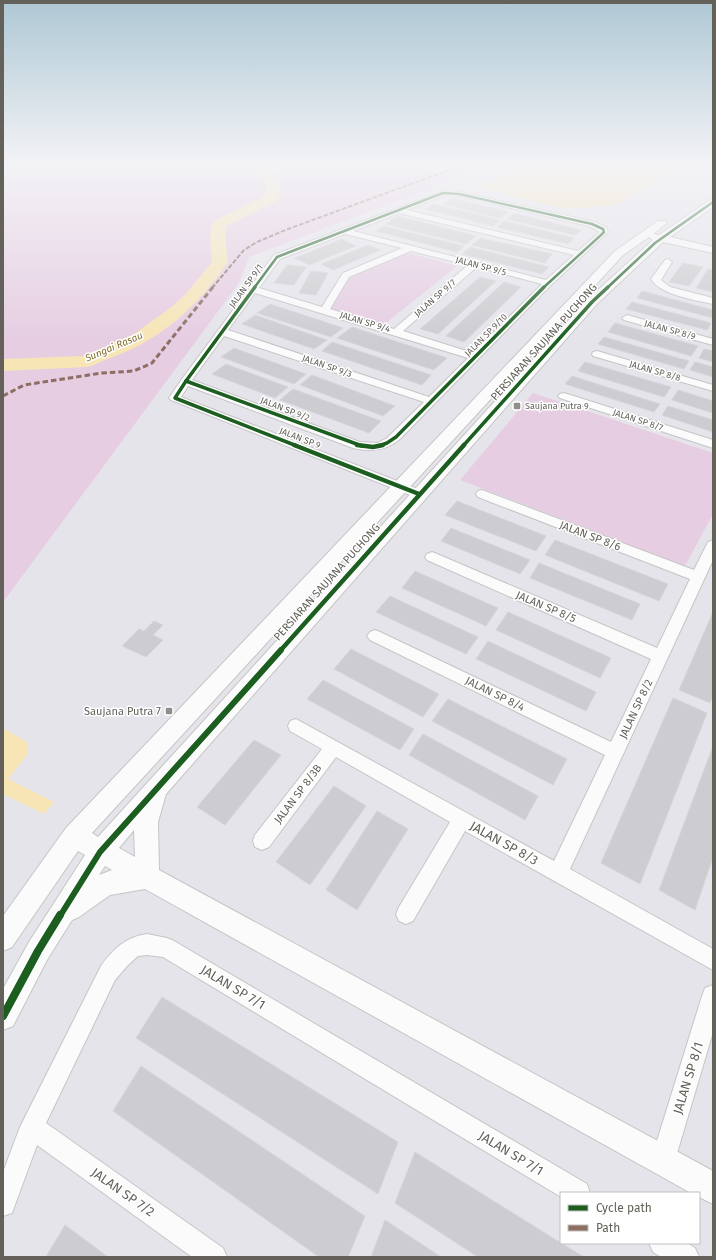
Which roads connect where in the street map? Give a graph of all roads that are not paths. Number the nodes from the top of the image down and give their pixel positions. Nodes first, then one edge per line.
1 (363, 224) edge
2 (455, 224) edge
3 (591, 224) edge
4 (666, 224) edge
5 (682, 224) edge
6 (676, 228) junction
7 (345, 231) junction
8 (604, 232) joint
9 (650, 240) junction
10 (688, 247) junction
11 (410, 248) junction
12 (713, 250) edge
13 (579, 254) junction
14 (713, 256) edge
15 (668, 262) dead end
16 (474, 265) junction
17 (548, 284) junction
18 (253, 289) junction
19 (713, 301) edge
20 (325, 310) junction
21 (626, 318) dead end
22 (223, 332) junction
23 (396, 332) junction
24 (713, 342) edge
25 (597, 354) dead end
26 (476, 357) junction
27 (186, 381) junction
28 (713, 388) edge
29 (564, 396) dead end
30 (175, 398) joint
31 (431, 401) junction
32 (713, 444) edge
33 (380, 446) joint
34 (400, 486) junction
35 (419, 494) junction
36 (482, 494) dead end
37 (713, 545) edge
38 (432, 558) dead end
39 (698, 577) junction
40 (375, 636) dead end
41 (661, 656) junction
42 (296, 726) dead end
43 (333, 747) junction
44 (615, 752) junction
45 (156, 789) junction
46 (462, 820) junction
47 (74, 836) junction
48 (262, 841) dead end
49 (100, 852) junction
50 (558, 873) junction
51 (147, 877) junction
52 (63, 911) junction
53 (406, 914) dead end
54 (3, 938) edge
55 (713, 960) edge
56 (713, 996) edge
57 (3, 1016) edge
58 (32, 1127) junction
59 (663, 1160) junction
60 (713, 1188) edge
61 (576, 1192) edge
62 (3, 1204) edge
63 (664, 1244) edge
64 (214, 1257) edge
65 (686, 1257) edge

1 - 7 street, JALAN SP 9/1
2 - 13 street
3 - 8 street, JALAN SP 9/1
4 - 9 street, PERSIARAN SAUJANA PUCHONG
5 - 6 street, PERSIARAN SAUJANA PUCHONG
6 - 9 street, PERSIARAN SAUJANA PUCHONG
6 - 10 street
7 - 11 street, JALAN SP 9/5
7 - 18 street, JALAN SP 9/1
8 - 13 street, JALAN SP 9/10
9 - 10 street
9 - 10 street
9 - 34 street, PERSIARAN SAUJANA PUCHONG
9 - 35 street, PERSIARAN SAUJANA PUCHONG
10 - 12 street
10 - 14 street
11 - 16 street, JALAN SP 9/5
11 - 20 street
13 - 17 street, JALAN SP 9/10
15 - 19 street
16 - 17 street, JALAN SP 9/5
16 - 23 street, JALAN SP 9/7
17 - 26 street, JALAN SP 9/10
18 - 20 street, JALAN SP 9/4
18 - 22 street, JALAN SP 9/1
20 - 23 street, JALAN SP 9/4
21 - 24 street, JALAN SP 8/9
22 - 27 street, JALAN SP 9/1
22 - 31 street, JALAN SP 9/3
23 - 26 street, JALAN SP 9/4
25 - 28 street, JALAN SP 8/8
26 - 31 street, JALAN SP 9/10
27 - 30 street, JALAN SP 9/1
27 - 33 street, JALAN SP 9/2
29 - 32 street, JALAN SP 8/7
30 - 34 street, JALAN SP 9
31 - 33 street, JALAN SP 9/10
34 - 35 street, JALAN SP 9
34 - 47 street, PERSIARAN SAUJANA PUCHONG
35 - 45 street, PERSIARAN SAUJANA PUCHONG
36 - 39 street, JALAN SP 8/6
37 - 39 street, JALAN SP 8/2
38 - 41 street, JALAN SP 8/5
39 - 41 street, JALAN SP 8/2
40 - 44 street, JALAN SP 8/4
41 - 44 street, JALAN SP 8/2
42 - 43 street, JALAN SP 8/3
43 - 46 street, JALAN SP 8/3
43 - 48 street, JALAN SP 8/3B
44 - 50 street, JALAN SP 8/2
45 - 49 street, PERSIARAN SAUJANA PUCHONG
45 - 51 street
46 - 50 street, JALAN SP 8/3
46 - 53 street
47 - 49 street
47 - 54 street, PERSIARAN SAUJANA PUCHONG
49 - 51 street
49 - 52 street, PERSIARAN SAUJANA PUCHONG
50 - 55 street, JALAN SP 8/3
51 - 52 street
51 - 59 street
52 - 57 street, PERSIARAN SAUJANA PUCHONG
56 - 59 street, JALAN SP 8/1
58 - 61 street, JALAN SP 7/1
58 - 62 street, JALAN SP 7/1
58 - 64 street, JALAN SP 7/2
59 - 60 street
63 - 65 street

